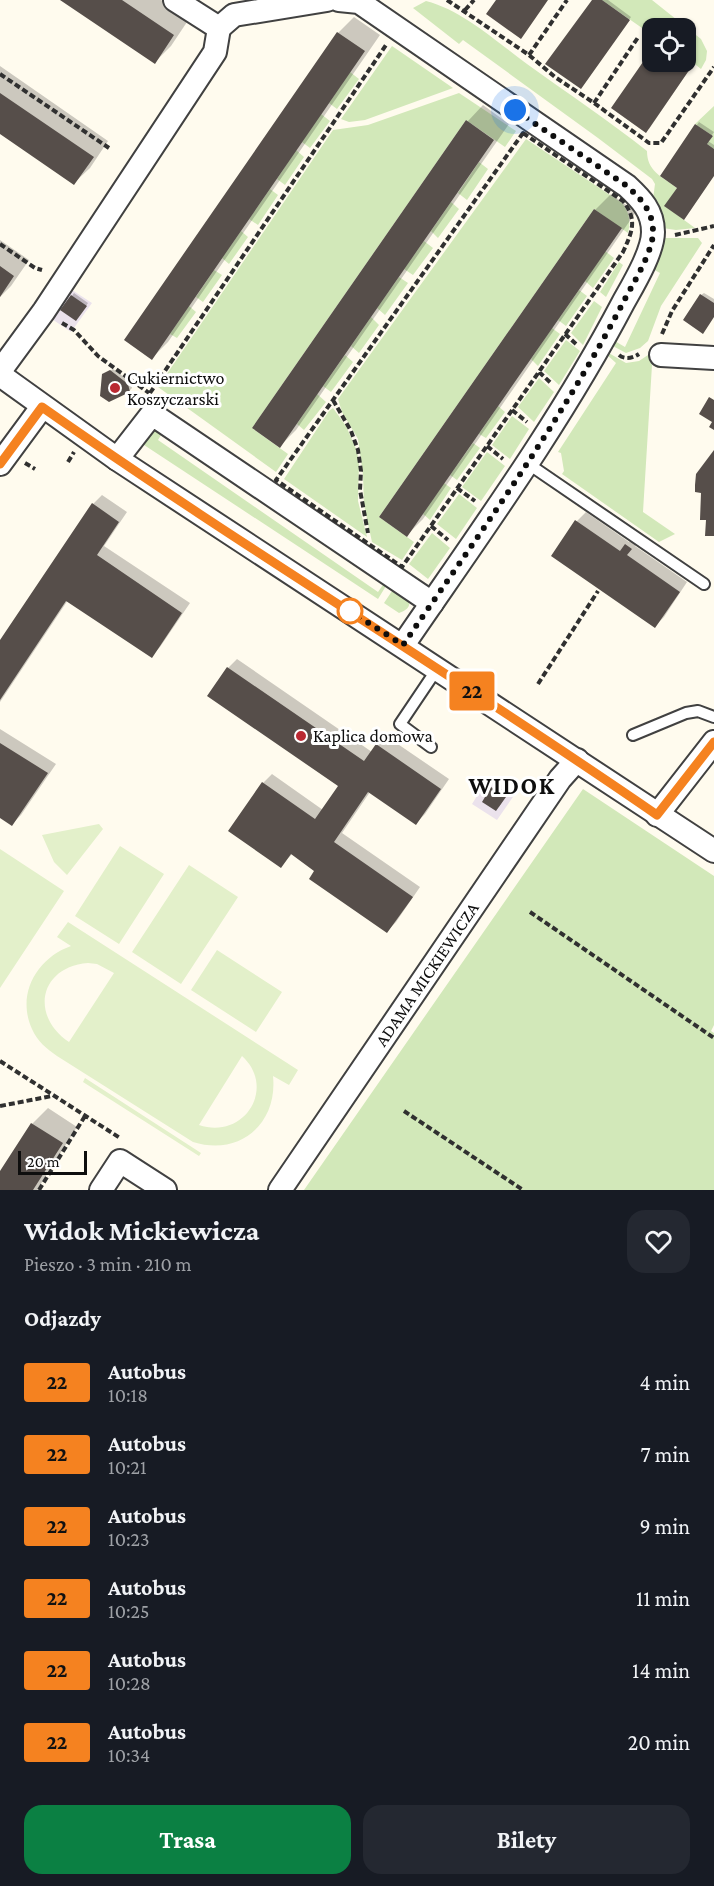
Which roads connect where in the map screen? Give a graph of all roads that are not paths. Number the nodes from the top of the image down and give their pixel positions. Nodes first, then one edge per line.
1 (175, 0) edge
2 (327, 0) edge
3 (339, 0) edge
4 (219, 28) junction
5 (652, 353) road end
6 (714, 358) edge
7 (0, 370) edge
8 (0, 375) edge
9 (42, 407) junction
10 (117, 459) junction
11 (526, 463) junction
12 (0, 464) edge
13 (704, 584) dead end
14 (432, 603) junction
15 (403, 645) junction
16 (437, 668) junction
17 (714, 717) edge
18 (633, 735) dead end
19 (714, 742) edge
20 (431, 747) dead end
21 (577, 760) junction
22 (657, 815) junction
23 (714, 851) edge
24 (101, 1190) edge
25 (165, 1190) edge
26 (280, 1190) edge

1 - 4 street
2 - 4 street
3 - 11 street
4 - 7 street
5 - 6 street
8 - 9 street
9 - 10 street
9 - 12 street
10 - 14 street
10 - 15 street
11 - 13 lane
11 - 14 street
14 - 15 street
15 - 16 street
16 - 20 lane
16 - 21 street
17 - 18 lane
19 - 22 street
21 - 22 street
21 - 26 street, ADAMA MICKIEWICZA
22 - 23 street
24 - 25 street

